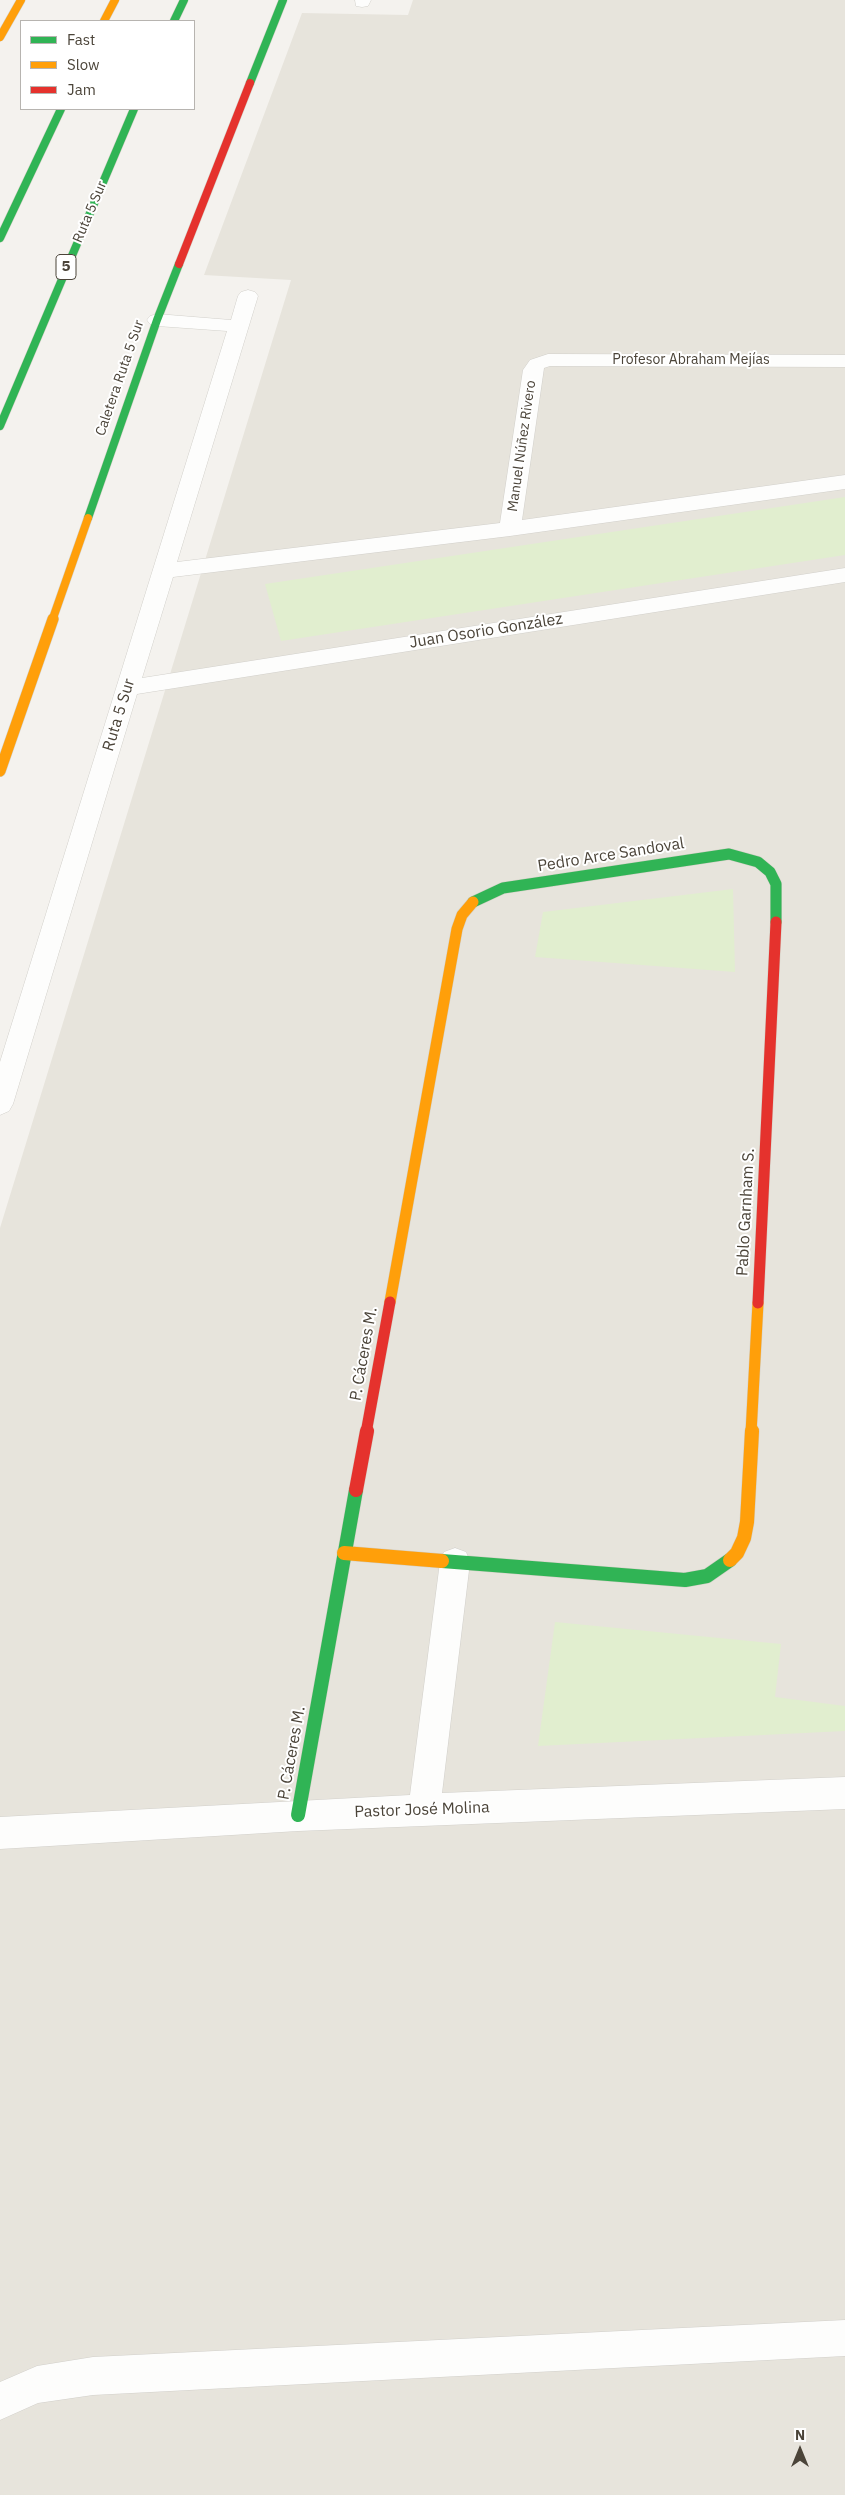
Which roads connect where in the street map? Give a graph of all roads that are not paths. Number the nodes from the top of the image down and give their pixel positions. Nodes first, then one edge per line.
1 (21, 0) edge
2 (115, 0) edge
3 (184, 0) edge
4 (283, 0) edge
5 (105, 20) edge
6 (174, 20) edge
7 (0, 37) edge
8 (61, 110) edge
9 (134, 110) edge
10 (0, 238) edge
11 (248, 296) dead end
12 (157, 320) junction
13 (238, 326) junction
14 (845, 361) edge
15 (538, 364) joint
16 (0, 426) edge
17 (845, 482) edge
18 (510, 529) junction
19 (164, 571) junction
20 (845, 575) edge
21 (128, 688) junction
22 (0, 771) edge
23 (758, 862) joint
24 (472, 903) joint
25 (0, 1104) edge
26 (344, 1553) junction
27 (455, 1562) junction
28 (845, 1793) edge
29 (424, 1810) junction
30 (298, 1815) junction
31 (0, 1833) edge
32 (845, 2338) edge
33 (0, 2401) edge

1 - 7 main road
2 - 5 main road
3 - 6 main road
4 - 12 main road, Caletera Ruta 5 Sur
8 - 10 main road
9 - 16 main road, Ruta 5 Sur / 5
11 - 13 street, Ruta 5 Sur
12 - 13 street
12 - 22 main road, Caletera Ruta 5 Sur
13 - 19 street, Ruta 5 Sur
14 - 15 street, Profesor Abraham Mejías
15 - 18 street, Manuel Núñez Rivero
17 - 18 street
18 - 19 street
19 - 21 street, Ruta 5 Sur
20 - 21 street, Juan Osorio González
21 - 25 street, Ruta 5 Sur
23 - 24 main road, Pedro Arce Sandoval
23 - 27 main road, Pablo Garnham S.
24 - 26 main road, P. Cáceres M.
26 - 27 main road
26 - 30 main road, P. Cáceres M.
27 - 29 street
28 - 29 street, Pastor José Molina
29 - 30 street, Pastor José Molina
30 - 31 street, Pastor José Molina
32 - 33 street

